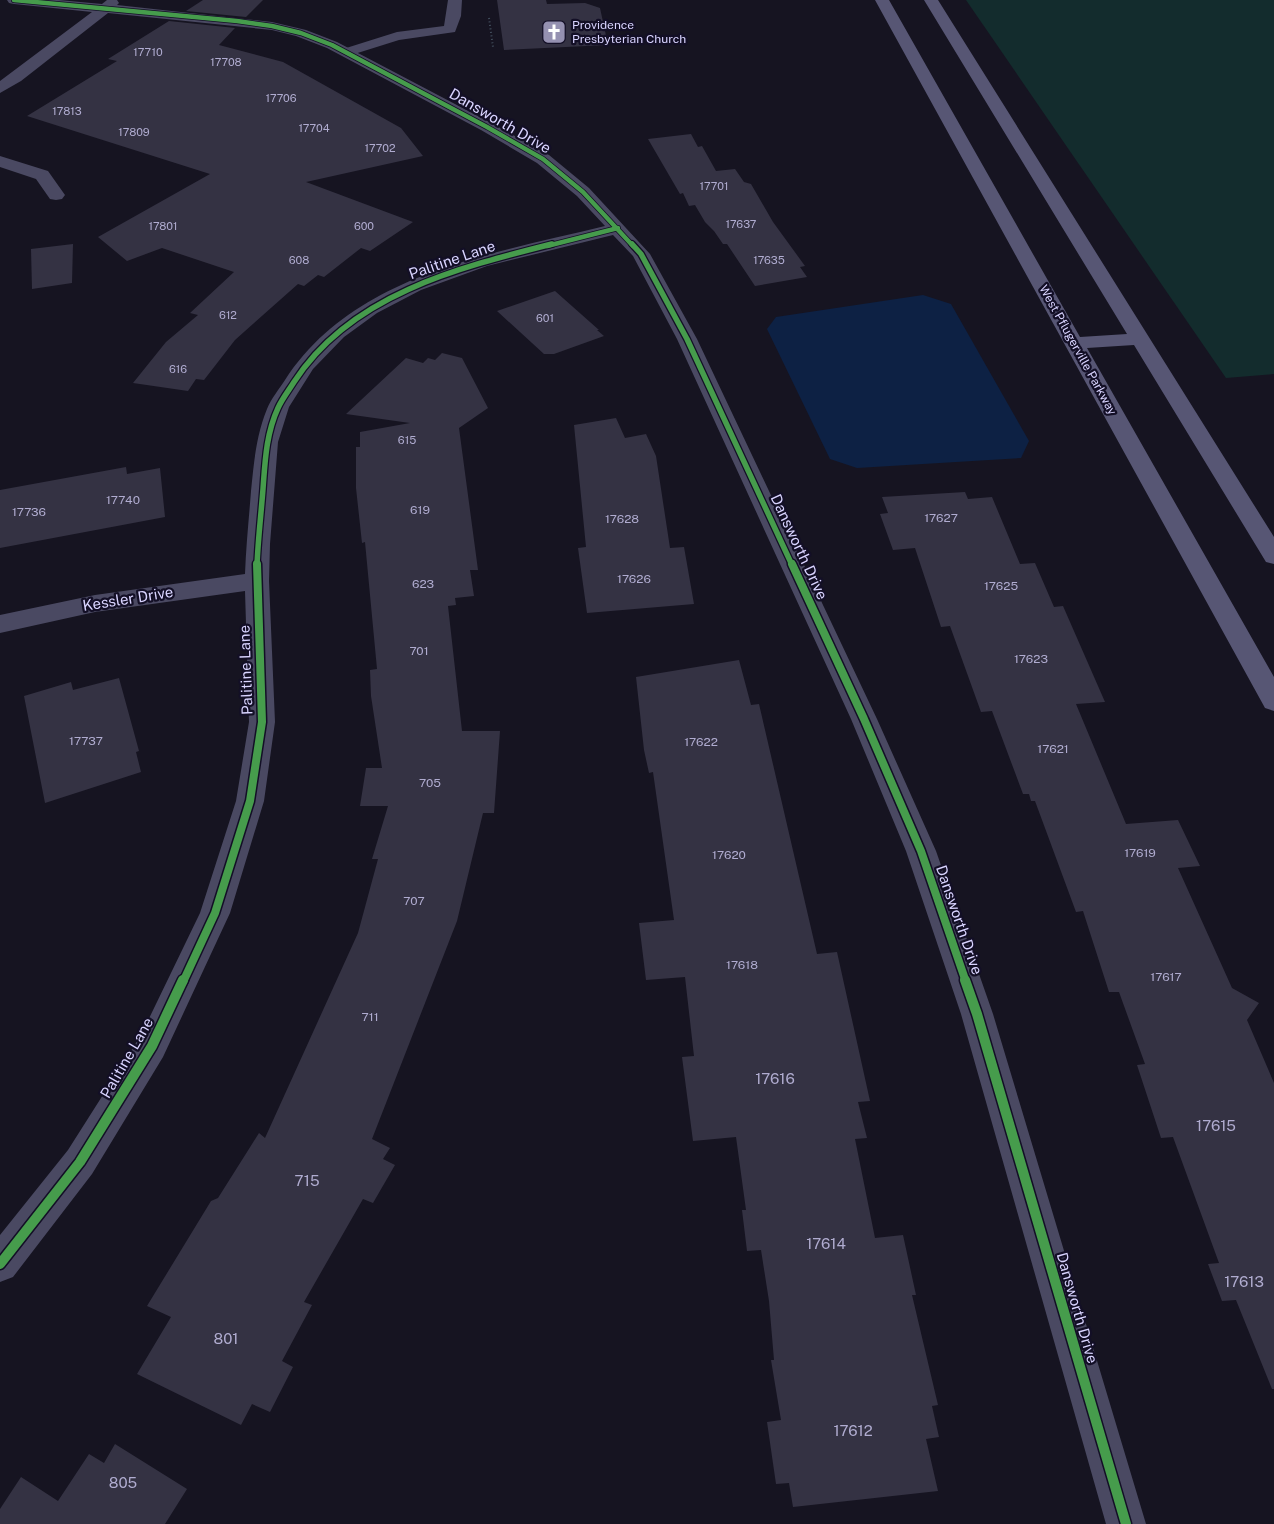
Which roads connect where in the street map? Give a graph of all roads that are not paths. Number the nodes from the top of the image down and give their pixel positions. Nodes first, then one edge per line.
1 (14, 0) edge
2 (455, 0) edge
3 (882, 0) edge
4 (931, 0) edge
5 (110, 4) edge
6 (348, 52) junction
7 (0, 88) edge
8 (0, 161) edge
9 (56, 195) dead end
10 (618, 228) junction
11 (1140, 339) junction
12 (1074, 344) junction
13 (1274, 556) edge
14 (257, 581) junction
15 (0, 624) edge
16 (1274, 701) edge
17 (0, 1264) edge
18 (1126, 1524) edge

1 - 5 street, Dansworth Drive
2 - 6 lane
3 - 12 main road, West Pflugerville Parkway
4 - 11 main road
5 - 6 street, Dansworth Drive
5 - 7 street
6 - 10 street, Dansworth Drive
8 - 9 street
10 - 14 street, Palitine Lane
10 - 18 street, Dansworth Drive
11 - 12 main road
11 - 13 main road
12 - 16 main road, West Pflugerville Parkway
14 - 15 street, Kessler Drive
14 - 17 street, Palitine Lane

